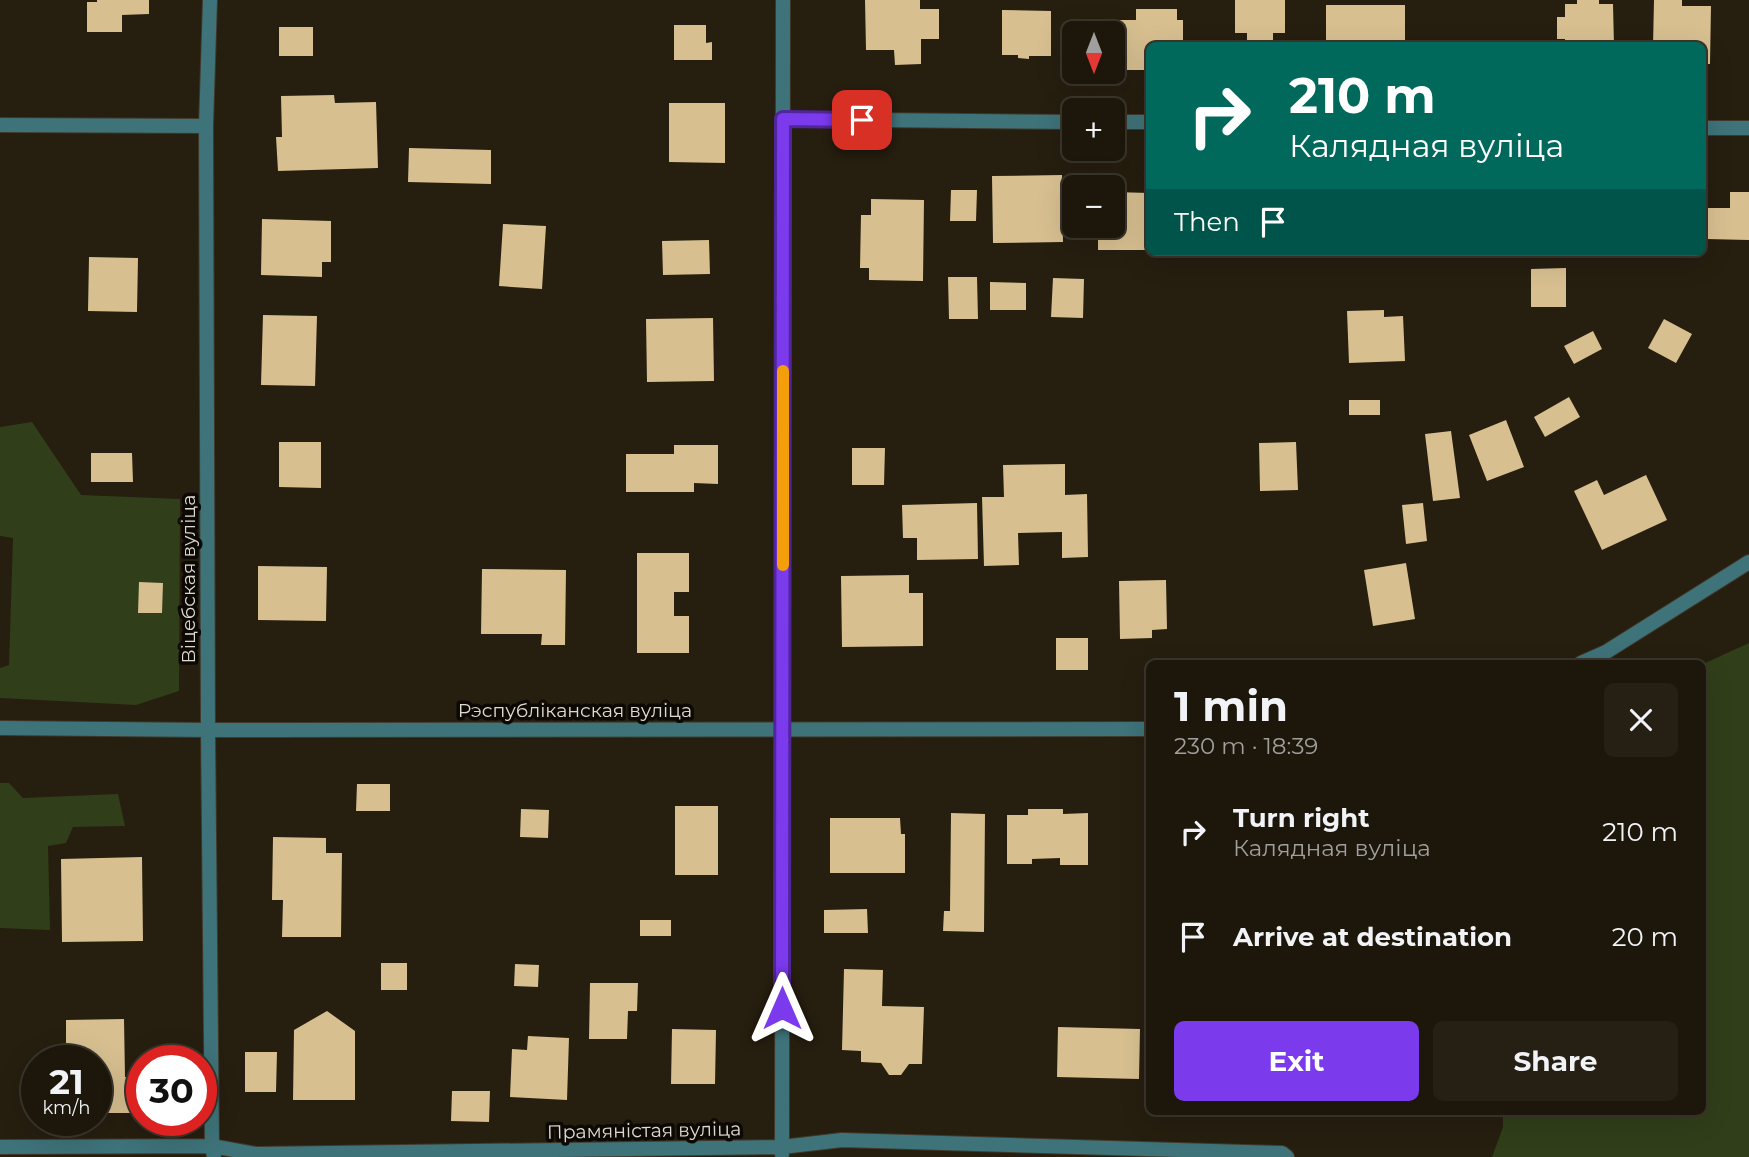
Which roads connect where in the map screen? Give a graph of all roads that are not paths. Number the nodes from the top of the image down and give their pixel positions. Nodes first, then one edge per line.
1 (210, 0) edge
2 (783, 0) edge
3 (783, 119) junction
4 (1062, 122) edge
5 (1125, 122) edge
6 (1146, 122) edge
7 (0, 125) edge
8 (206, 126) junction
9 (1706, 128) edge
10 (1749, 128) edge
11 (1749, 562) edge
12 (1588, 660) edge
13 (0, 727) edge
14 (1146, 729) edge
15 (208, 730) junction
16 (782, 730) junction
17 (0, 1147) edge
18 (213, 1151) edge
19 (782, 1152) edge
20 (1287, 1157) edge

1 - 8 street, Віцебская вуліца
2 - 3 street
3 - 4 street
3 - 16 street
5 - 6 street
7 - 8 street
8 - 15 street, Віцебская вуліца
9 - 10 street
11 - 12 street
13 - 15 street, Рэспубліканская вуліца
14 - 16 street, Рэспубліканская вуліца
15 - 16 street, Рэспубліканская вуліца
15 - 18 street, Віцебская вуліца
16 - 19 street
17 - 18 street, Прамяністая вуліца
18 - 19 street, Прамяністая вуліца
19 - 20 street, Прамяністая вуліца

